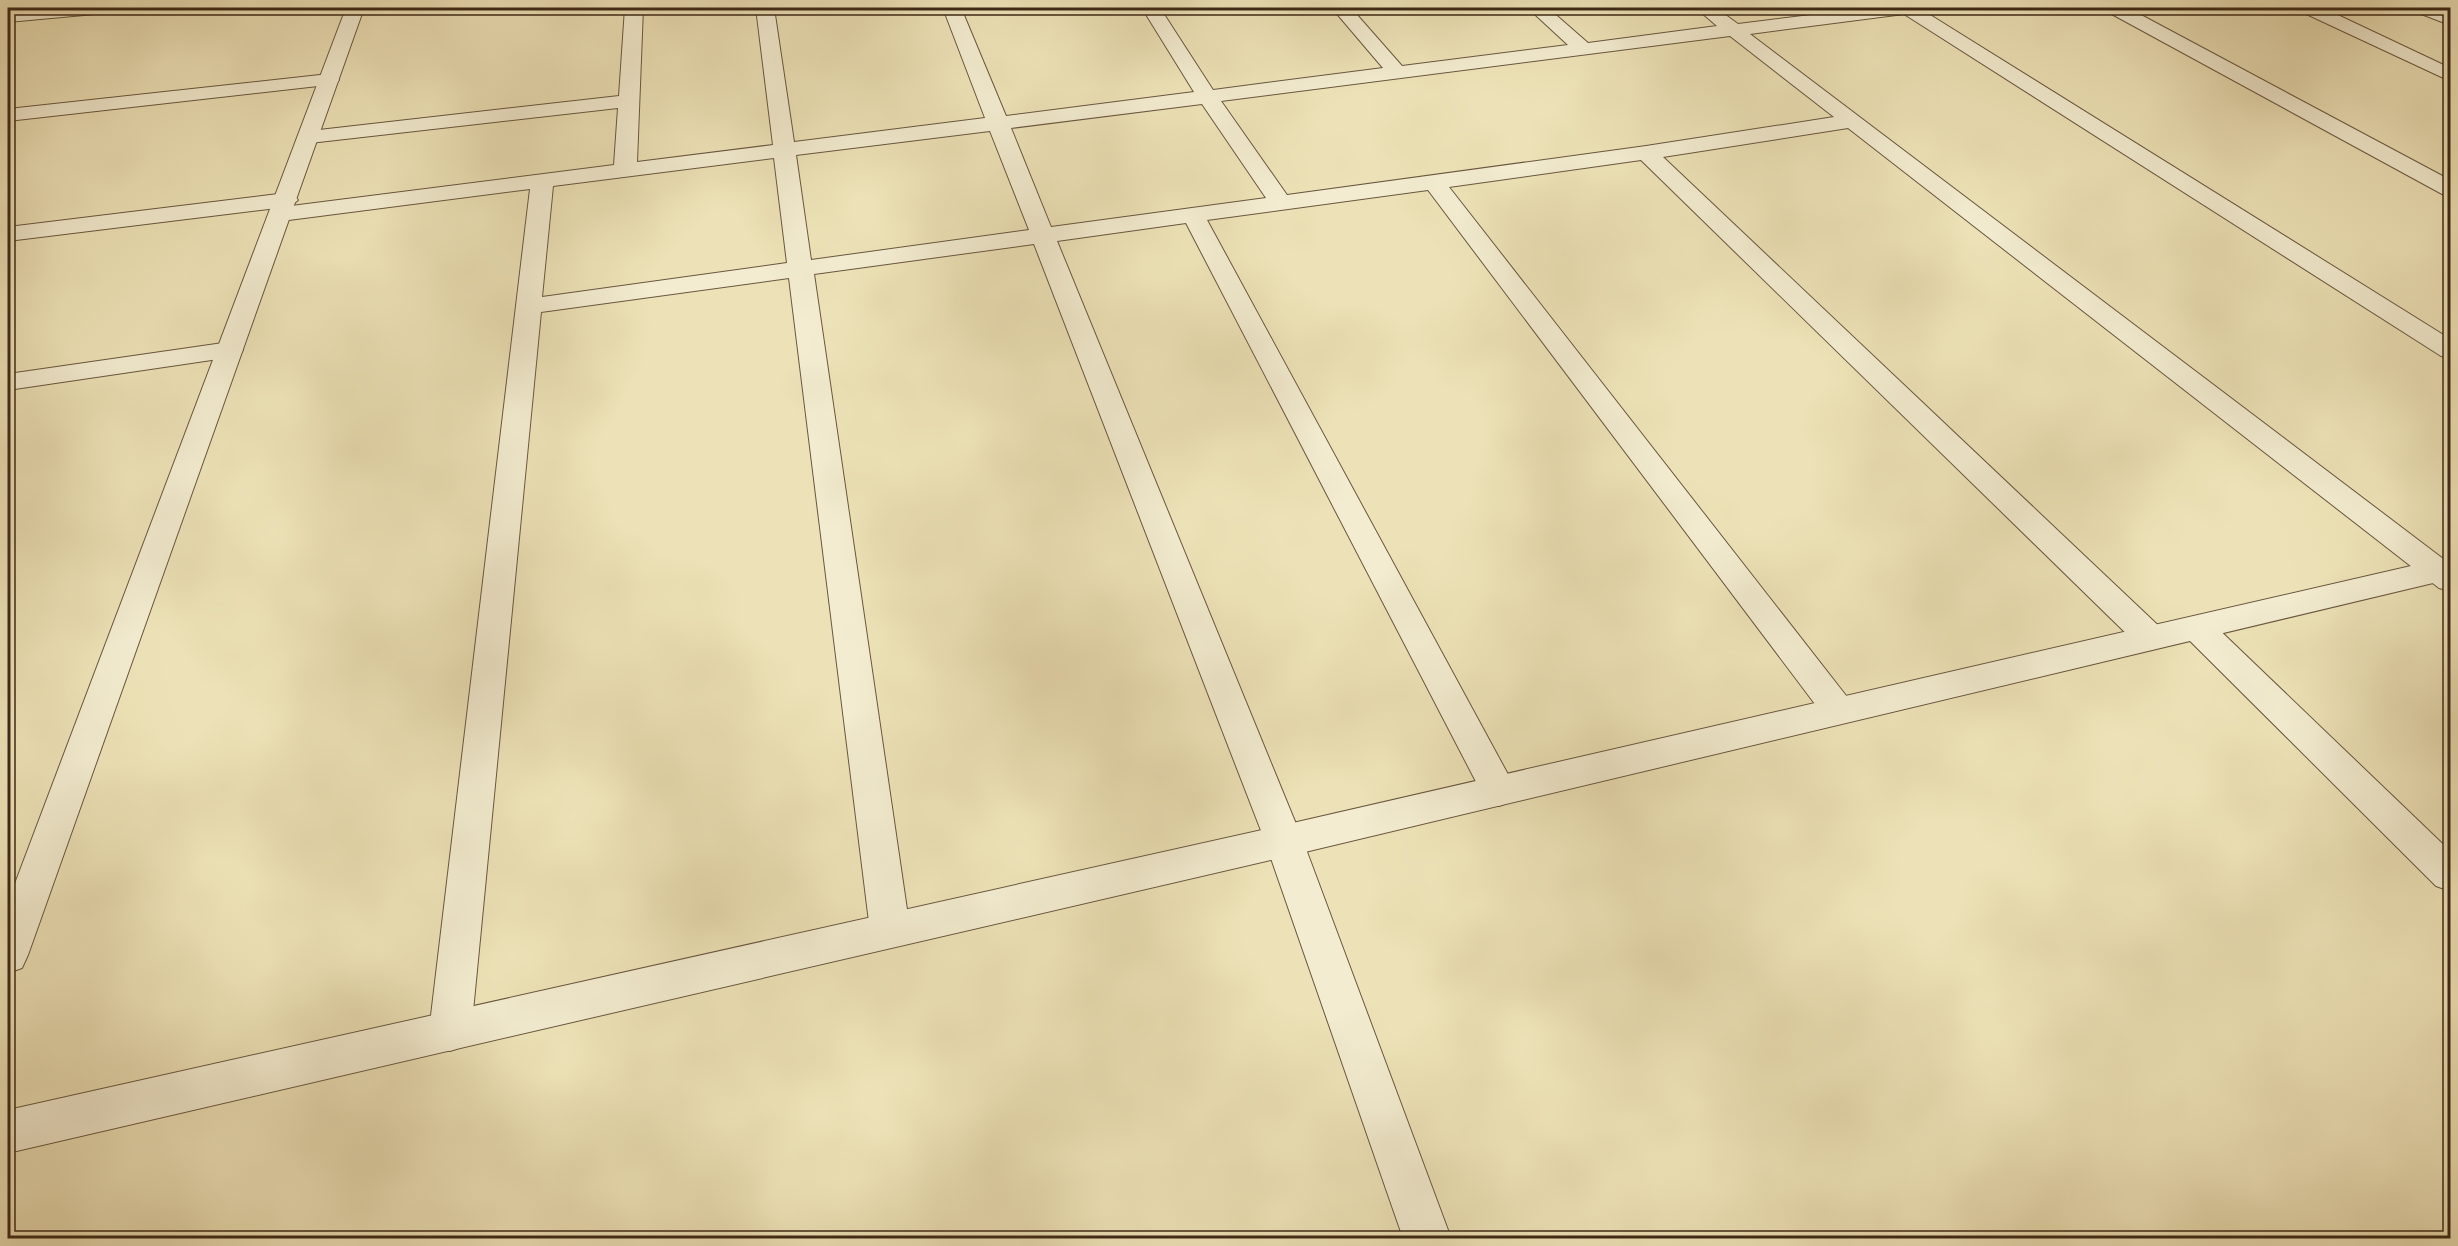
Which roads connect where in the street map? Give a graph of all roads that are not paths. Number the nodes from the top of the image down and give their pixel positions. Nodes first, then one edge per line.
1 (95, 8) edge
2 (355, 8) edge
3 (634, 8) edge
4 (765, 8) edge
5 (952, 8) edge
6 (1151, 8) edge
7 (1341, 8) edge
8 (1537, 8) edge
9 (1705, 8) edge
10 (1907, 8) edge
11 (2115, 8) edge
12 (2308, 8) edge
13 (2423, 8) edge
14 (8, 16) edge
15 (2451, 19) edge
16 (1733, 29) junction
17 (1583, 48) junction
18 (1397, 72) junction
19 (2451, 75) edge
20 (329, 80) junction
21 (1207, 96) junction
22 (629, 101) junction
23 (8, 114) edge
24 (1852, 121) junction
25 (998, 123) junction
26 (309, 136) junction
27 (786, 150) junction
28 (1646, 153) junction
29 (625, 170) junction
30 (542, 181) junction
31 (1433, 181) junction
32 (2451, 189) edge
33 (1281, 203) junction
34 (283, 207) junction
35 (1193, 215) junction
36 (8, 234) edge
37 (1043, 237) junction
38 (801, 267) junction
39 (529, 306) junction
40 (230, 350) junction
41 (2451, 350) edge
42 (8, 382) edge
43 (2447, 573) edge
44 (2197, 628) junction
45 (2151, 638) junction
46 (1839, 711) junction
47 (1499, 791) junction
48 (1284, 841) junction
49 (2451, 875) edge
50 (890, 930) junction
51 (8, 955) edge
52 (450, 1032) junction
53 (8, 1132) edge
54 (1427, 1239) edge

1 - 14 street
2 - 20 street
3 - 22 street
4 - 27 street
5 - 25 street
6 - 21 street
7 - 18 street
8 - 17 street
9 - 16 street
10 - 16 street
10 - 41 street
11 - 32 street
12 - 19 street
13 - 15 street
16 - 17 street
16 - 24 street
17 - 18 street
18 - 21 street
20 - 23 street
20 - 26 street
21 - 25 street
21 - 33 street
22 - 26 street
22 - 29 street
24 - 28 street
24 - 43 street
25 - 27 street
25 - 37 street
26 - 34 street
27 - 29 street
27 - 38 street
28 - 31 street
28 - 45 street
29 - 30 street
30 - 34 street
30 - 39 street
31 - 33 street
31 - 46 street
33 - 35 street
34 - 36 street
34 - 40 street
35 - 37 street
35 - 47 street
37 - 38 street
37 - 48 street
38 - 39 street
38 - 50 street
39 - 52 street
40 - 42 street
40 - 51 street
43 - 44 street
44 - 45 street
44 - 49 street
45 - 46 street
46 - 47 street
47 - 48 street
48 - 50 street
48 - 54 street
50 - 52 street
52 - 53 street

